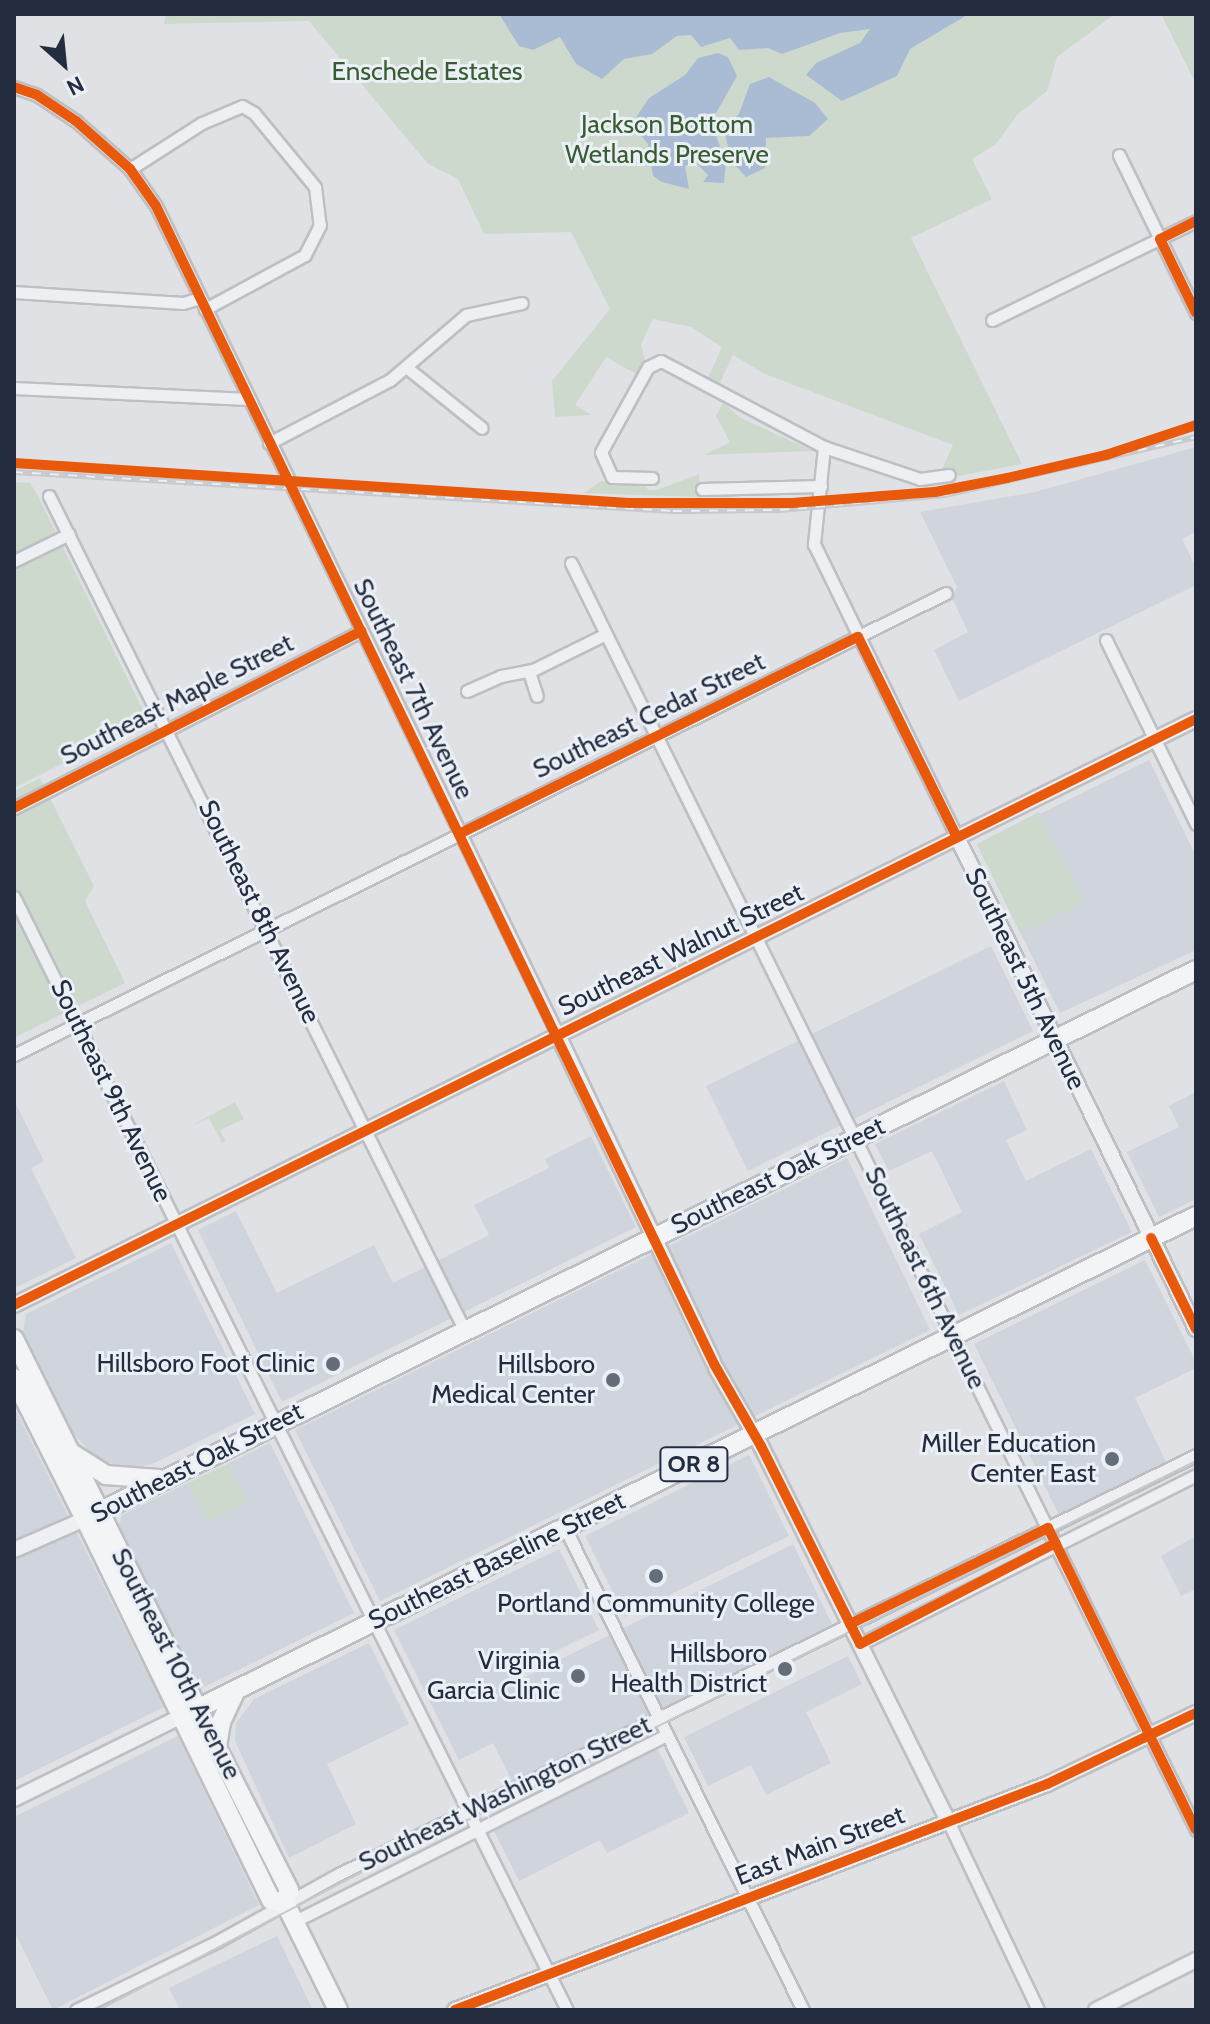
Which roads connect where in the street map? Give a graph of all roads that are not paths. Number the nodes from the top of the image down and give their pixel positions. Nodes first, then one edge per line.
1 (14, 87) edge
2 (1119, 155) dead end
3 (130, 169) junction
4 (1196, 221) edge
5 (1160, 239) junction
6 (14, 292) edge
7 (522, 303) dead end
8 (203, 304) junction
9 (1196, 313) edge
10 (992, 320) dead end
11 (406, 367) junction
12 (14, 388) edge
13 (248, 399) junction
14 (482, 428) dead end
15 (269, 443) junction
16 (824, 447) junction
17 (949, 475) dead end
18 (652, 478) dead end
19 (821, 486) junction
20 (702, 489) dead end
21 (49, 496) dead end
22 (69, 534) junction
23 (14, 561) edge
24 (571, 563) dead end
25 (946, 593) dead end
26 (361, 631) junction
27 (606, 634) junction
28 (858, 637) junction
29 (1106, 640) dead end
30 (529, 672) junction
31 (467, 691) dead end
32 (537, 696) dead end
33 (1196, 719) edge
34 (168, 730) junction
35 (656, 737) junction
36 (1154, 740) junction
37 (14, 808) edge
38 (1196, 824) edge
39 (459, 834) junction
40 (957, 837) junction
41 (14, 897) edge
42 (267, 928) junction
43 (756, 937) junction
44 (1196, 970) edge
45 (77, 1023) junction
46 (558, 1035) junction
47 (1055, 1039) junction
48 (14, 1055) edge
49 (367, 1130) junction
50 (857, 1137) junction
51 (1196, 1216) edge
52 (177, 1224) junction
53 (655, 1237) junction
54 (1151, 1238) junction
55 (14, 1305) edge
56 (1196, 1329) edge
57 (465, 1331) junction
58 (954, 1336) junction
59 (14, 1339) edge
60 (14, 1378) edge
61 (276, 1422) junction
62 (754, 1434) junction
63 (70, 1452) junction
64 (1196, 1455) edge
65 (1196, 1475) edge
66 (162, 1479) junction
67 (92, 1516) junction
68 (565, 1528) junction
69 (1048, 1528) junction
70 (1056, 1543) junction
71 (14, 1550) edge
72 (374, 1622) junction
73 (850, 1624) junction
74 (860, 1644) junction
75 (236, 1690) junction
76 (189, 1713) junction
77 (1196, 1713) edge
78 (659, 1719) junction
79 (667, 1735) junction
80 (1149, 1736) junction
81 (217, 1748) junction
82 (14, 1799) edge
83 (469, 1813) junction
84 (948, 1821) junction
85 (477, 1828) junction
86 (1196, 1830) edge
87 (746, 1898) junction
88 (285, 1903) junction
89 (295, 1921) junction
90 (1196, 1960) edge
91 (549, 1974) junction
92 (76, 2010) edge
93 (338, 2010) edge
94 (455, 2010) edge
95 (567, 2010) edge
96 (803, 2010) edge
97 (1038, 2010) edge
98 (1096, 2010) edge

1 - 3 street, Southeast 7th Avenue
2 - 5 street
3 - 8 street, Southeast 7th Avenue
3 - 8 street
4 - 5 street
5 - 9 street
5 - 10 street
6 - 8 street
7 - 11 street
8 - 13 street, Southeast 7th Avenue
11 - 14 street
11 - 15 street
12 - 13 street
13 - 15 street, Southeast 7th Avenue
15 - 26 street, Southeast 7th Avenue
16 - 17 street
16 - 18 street
16 - 19 street, Southeast 5th Avenue
19 - 20 street
19 - 28 street, Southeast 5th Avenue
21 - 22 street, Southeast 8th Avenue
22 - 23 street
22 - 34 street, Southeast 8th Avenue
24 - 27 street, Southeast 6th Avenue
25 - 28 street, Southeast Cedar Street
26 - 34 street, Southeast Maple Street
26 - 39 street, Southeast 7th Avenue
27 - 30 street
27 - 35 street, Southeast 6th Avenue
28 - 35 street, Southeast Cedar Street
28 - 40 street, Southeast 5th Avenue
29 - 36 street
30 - 31 street
30 - 32 street
33 - 36 street, Southeast Walnut Street
34 - 37 street, Southeast Maple Street
34 - 42 street, Southeast 8th Avenue
35 - 39 street, Southeast Cedar Street
35 - 43 street, Southeast 6th Avenue
36 - 38 street
36 - 40 street, Southeast Walnut Street
39 - 42 street, Southeast Cedar Street
39 - 46 street, Southeast 7th Avenue
40 - 43 street, Southeast Walnut Street
40 - 47 street, Southeast 5th Avenue
41 - 45 street, Southeast 9th Avenue
42 - 45 street, Southeast Cedar Street
42 - 49 street, Southeast 8th Avenue
43 - 46 street, Southeast Walnut Street
43 - 50 street, Southeast 6th Avenue
44 - 47 main road, Southeast Oak Street
45 - 48 street, Southeast Cedar Street
45 - 52 street, Southeast 9th Avenue
46 - 49 street, Southeast Walnut Street
46 - 53 street, Southeast 7th Avenue
47 - 50 main road, Southeast Oak Street
47 - 54 street, Southeast 5th Avenue
49 - 52 street, Southeast Walnut Street
49 - 57 street, Southeast 8th Avenue
50 - 53 main road, Southeast Oak Street
50 - 58 street, Southeast 6th Avenue
51 - 54 main road, Southeast Baseline Street / OR 8
52 - 55 street, Southeast Walnut Street
52 - 61 street, Southeast 9th Avenue
53 - 57 main road, Southeast Oak Street
53 - 62 street, Southeast 7th Avenue
54 - 56 street, Southeast 5th Avenue
54 - 58 main road, Southeast Baseline Street / OR 8
57 - 61 main road, Southeast Oak Street
58 - 62 main road, Southeast Baseline Street / OR 8
58 - 69 street, Southeast 6th Avenue
59 - 63 main road, Southeast 10th Avenue
60 - 67 main road, Southeast 10th Avenue
61 - 66 main road, Southeast Oak Street
61 - 72 street, Southeast 9th Avenue
62 - 68 main road, Southeast Baseline Street / OR 8
62 - 73 street, Southeast 7th Avenue
63 - 66 main road
63 - 67 main road, Southeast 10th Avenue
64 - 69 street, Southeast Washington Street
65 - 70 street
66 - 67 main road, Southeast Oak Street
67 - 71 street, Southeast Oak Street
67 - 76 main road, Southeast 10th Avenue
68 - 72 main road, Southeast Baseline Street / OR 8
68 - 78 street
69 - 70 street, Southeast 6th Avenue
69 - 73 street, Southeast Washington Street
70 - 74 street
70 - 80 street, Southeast 6th Avenue
72 - 75 main road, Southeast Baseline Street / OR 8
72 - 83 street, Southeast 9th Avenue
73 - 74 street, Southeast 7th Avenue
73 - 78 street, Southeast Washington Street
74 - 84 street, Southeast 7th Avenue
75 - 76 main road, Southeast Baseline Street / OR 8
75 - 81 main road
76 - 81 main road, Southeast 10th Avenue
76 - 82 street, Southeast Baseline Street
76 - 88 main road, Southeast 10th Avenue
77 - 80 street, East Main Street
78 - 79 street
78 - 83 street, Southeast Washington Street
79 - 85 street, Southeast Washington Street
79 - 87 street
80 - 84 street, East Main Street
80 - 86 street, Southeast 6th Avenue
81 - 88 main road, Southeast 10th Avenue
83 - 85 street, Southeast 9th Avenue
83 - 88 street, Southeast Washington Street
84 - 87 street, East Main Street
84 - 97 street
85 - 89 street, Southeast Washington Street
85 - 91 street, Southeast 9th Avenue
87 - 91 street, East Main Street
87 - 96 street
88 - 89 main road, Southeast 10th Avenue
88 - 92 street, Southeast Washington Street
89 - 93 main road, Southeast 10th Avenue
90 - 98 street
91 - 94 street, East Main Street
91 - 95 street, Southeast 9th Avenue

